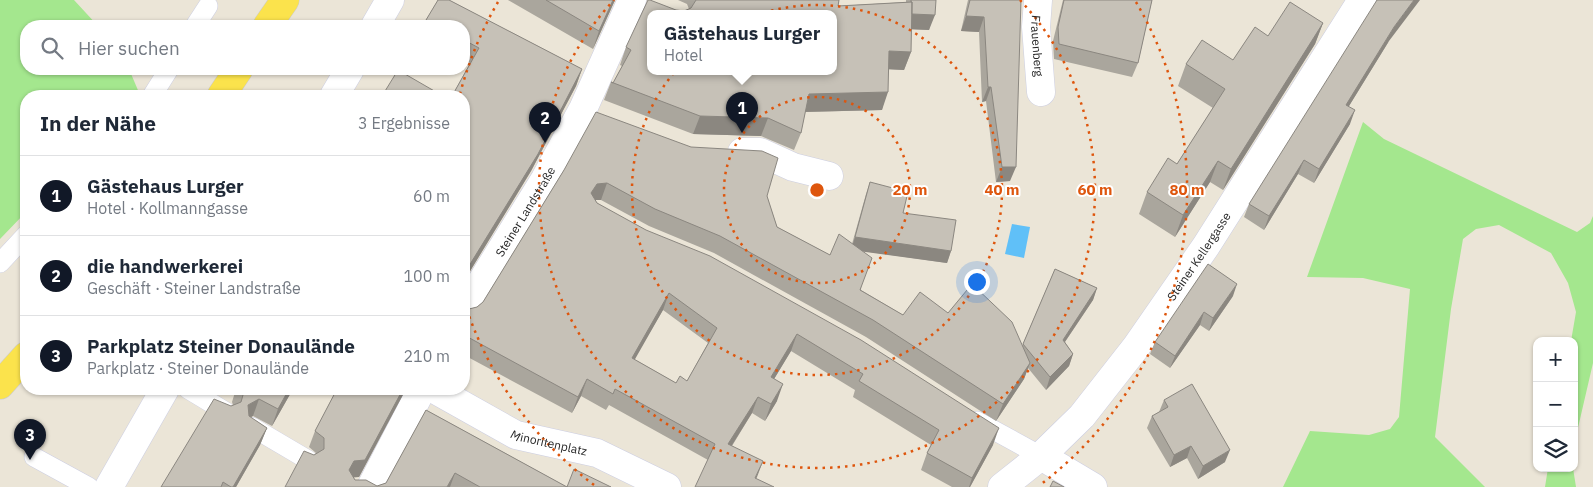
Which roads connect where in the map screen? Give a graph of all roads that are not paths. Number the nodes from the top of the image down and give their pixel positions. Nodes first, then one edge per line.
1 (285, 0) edge
2 (390, 0) edge
3 (612, 0) edge
4 (1038, 0) edge
5 (1362, 0) edge
6 (639, 2) edge
7 (208, 6) dead end
8 (199, 20) edge
9 (271, 20) edge
10 (378, 20) edge
11 (165, 75) edge
12 (235, 75) edge
13 (346, 75) edge
14 (156, 90) edge
15 (225, 90) edge
16 (338, 90) edge
17 (1041, 92) dead end
18 (583, 109) junction
19 (610, 119) edge
20 (720, 150) edge
21 (828, 176) dead end
22 (20, 242) edge
23 (0, 263) edge
24 (470, 301) edge
25 (20, 363) edge
26 (0, 385) edge
27 (162, 395) edge
28 (198, 395) edge
29 (419, 395) edge
30 (445, 395) edge
31 (226, 412) edge
32 (965, 413) edge
33 (252, 428) edge
34 (1041, 456) junction
35 (34, 457) dead end
36 (308, 460) edge
37 (89, 487) edge
38 (109, 487) edge
39 (371, 487) edge
40 (667, 487) edge
41 (1002, 487) edge
42 (1093, 487) edge

1 - 9 main road
2 - 10 street
3 - 6 lane
4 - 17 street, Frauenberg
5 - 34 street, Steiner Kellergasse
6 - 18 street, Steiner Landstraße
7 - 8 lane
11 - 14 lane
12 - 15 main road
13 - 16 street
18 - 19 street
18 - 24 street, Steiner Landstraße
20 - 21 street
22 - 23 lane
25 - 26 main road
27 - 38 street
28 - 31 lane
29 - 39 street
30 - 40 street, Minoritenplatz
32 - 34 lane
33 - 36 lane
34 - 41 street, Steiner Kellergasse
34 - 42 street
35 - 37 lane

